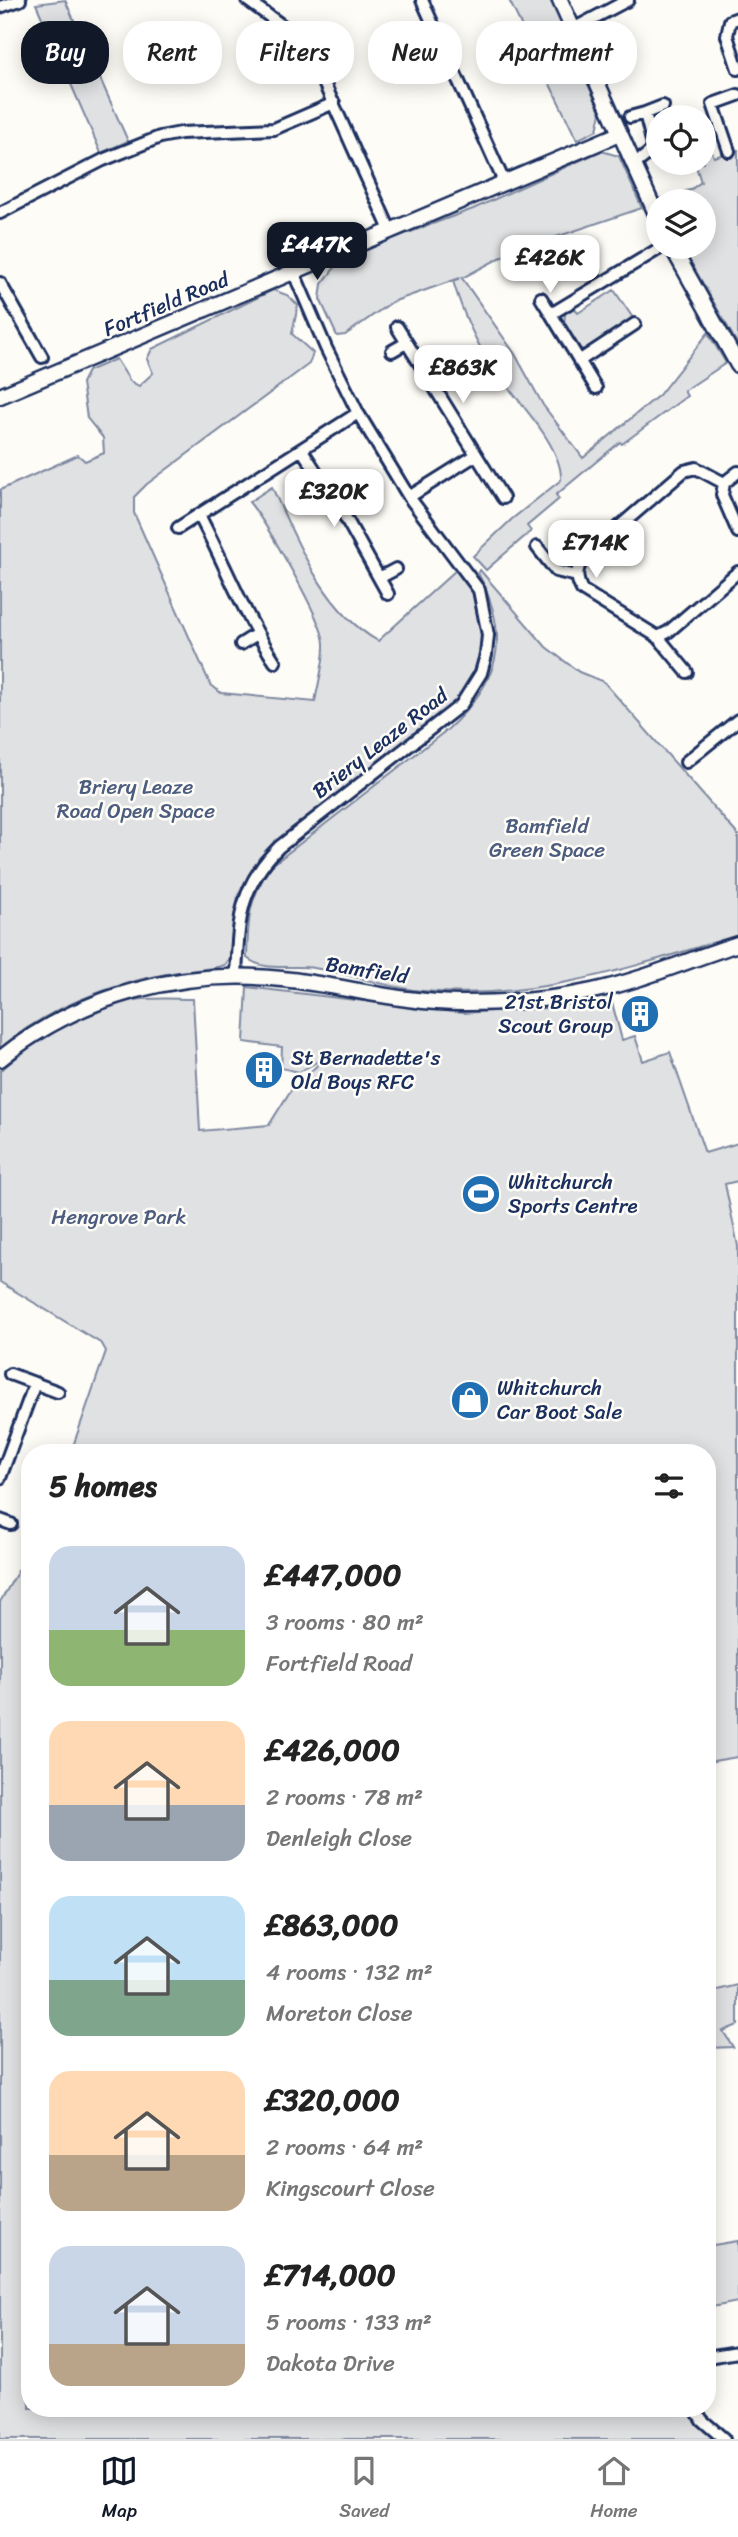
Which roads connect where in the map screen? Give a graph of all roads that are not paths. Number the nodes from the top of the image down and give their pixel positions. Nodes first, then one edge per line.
1 (20, 0) edge
2 (247, 0) edge
3 (422, 0) edge
4 (560, 0) edge
5 (628, 0) edge
6 (0, 7) edge
7 (738, 18) edge
8 (569, 21) edge
9 (588, 21) edge
10 (738, 69) edge
11 (597, 84) edge
12 (738, 95) edge
13 (334, 103) junction
14 (645, 113) joint
15 (630, 117) dead end
16 (619, 134) junction
17 (729, 151) dead end
18 (634, 165) junction
19 (505, 184) junction
20 (646, 192) edge
21 (0, 213) edge
22 (390, 230) junction
23 (646, 257) edge
24 (679, 259) edge
25 (294, 273) junction
26 (0, 283) edge
27 (541, 298) dead end
28 (551, 314) junction
29 (635, 324) dead end
30 (397, 327) dead end
31 (406, 343) junction
32 (392, 351) dead end
33 (42, 357) dead end
34 (579, 361) junction
35 (736, 361) edge
36 (596, 388) dead end
37 (0, 396) edge
38 (358, 413) junction
39 (302, 450) junction
40 (476, 455) junction
41 (738, 472) edge
42 (724, 483) junction
43 (409, 497) junction
44 (503, 498) dead end
45 (199, 514) junction
46 (178, 528) dead end
47 (738, 532) edge
48 (537, 547) dead end
49 (396, 569) dead end
50 (738, 572) edge
51 (577, 576) junction
52 (379, 578) junction
53 (388, 594) dead end
54 (257, 634) junction
55 (658, 637) junction
56 (241, 644) dead end
57 (275, 662) dead end
58 (687, 672) dead end
59 (738, 720) edge
60 (686, 762) dead end
61 (738, 944) edge
62 (236, 975) junction
63 (0, 1059) edge
64 (10, 1374) dead end
65 (35, 1383) junction
66 (58, 1392) dead end
67 (0, 1478) edge
68 (738, 2352) edge
69 (716, 2356) edge
70 (700, 2417) edge
71 (724, 2439) edge

1 - 6 street
2 - 13 street
3 - 19 street
4 - 8 street
5 - 9 street
7 - 10 street
11 - 16 street
12 - 17 street
13 - 21 street
13 - 22 street
14 - 15 street
14 - 18 street
16 - 18 street
16 - 19 street, Fortfield Road
18 - 20 street
19 - 22 street, Fortfield Road
22 - 25 street, Fortfield Road
23 - 28 street
24 - 35 street
25 - 37 street, Fortfield Road
25 - 38 street, Briery Leaze Road
26 - 33 street
27 - 28 street
28 - 34 street
29 - 34 street
30 - 31 street
31 - 32 street
31 - 40 street
34 - 36 street
38 - 39 street
38 - 43 street, Briery Leaze Road
39 - 45 street
39 - 52 street
40 - 43 street
40 - 44 street
41 - 42 street
42 - 47 street
42 - 51 street
43 - 62 street, Briery Leaze Road
45 - 46 street
45 - 54 street
48 - 51 street
49 - 52 street
50 - 55 street
51 - 55 street
52 - 53 street
54 - 56 street
54 - 57 street
55 - 58 street
59 - 60 street
61 - 62 street, Bamfield
62 - 63 street, Bamfield
64 - 65 street
65 - 66 street
65 - 67 street
68 - 69 street
70 - 71 street

